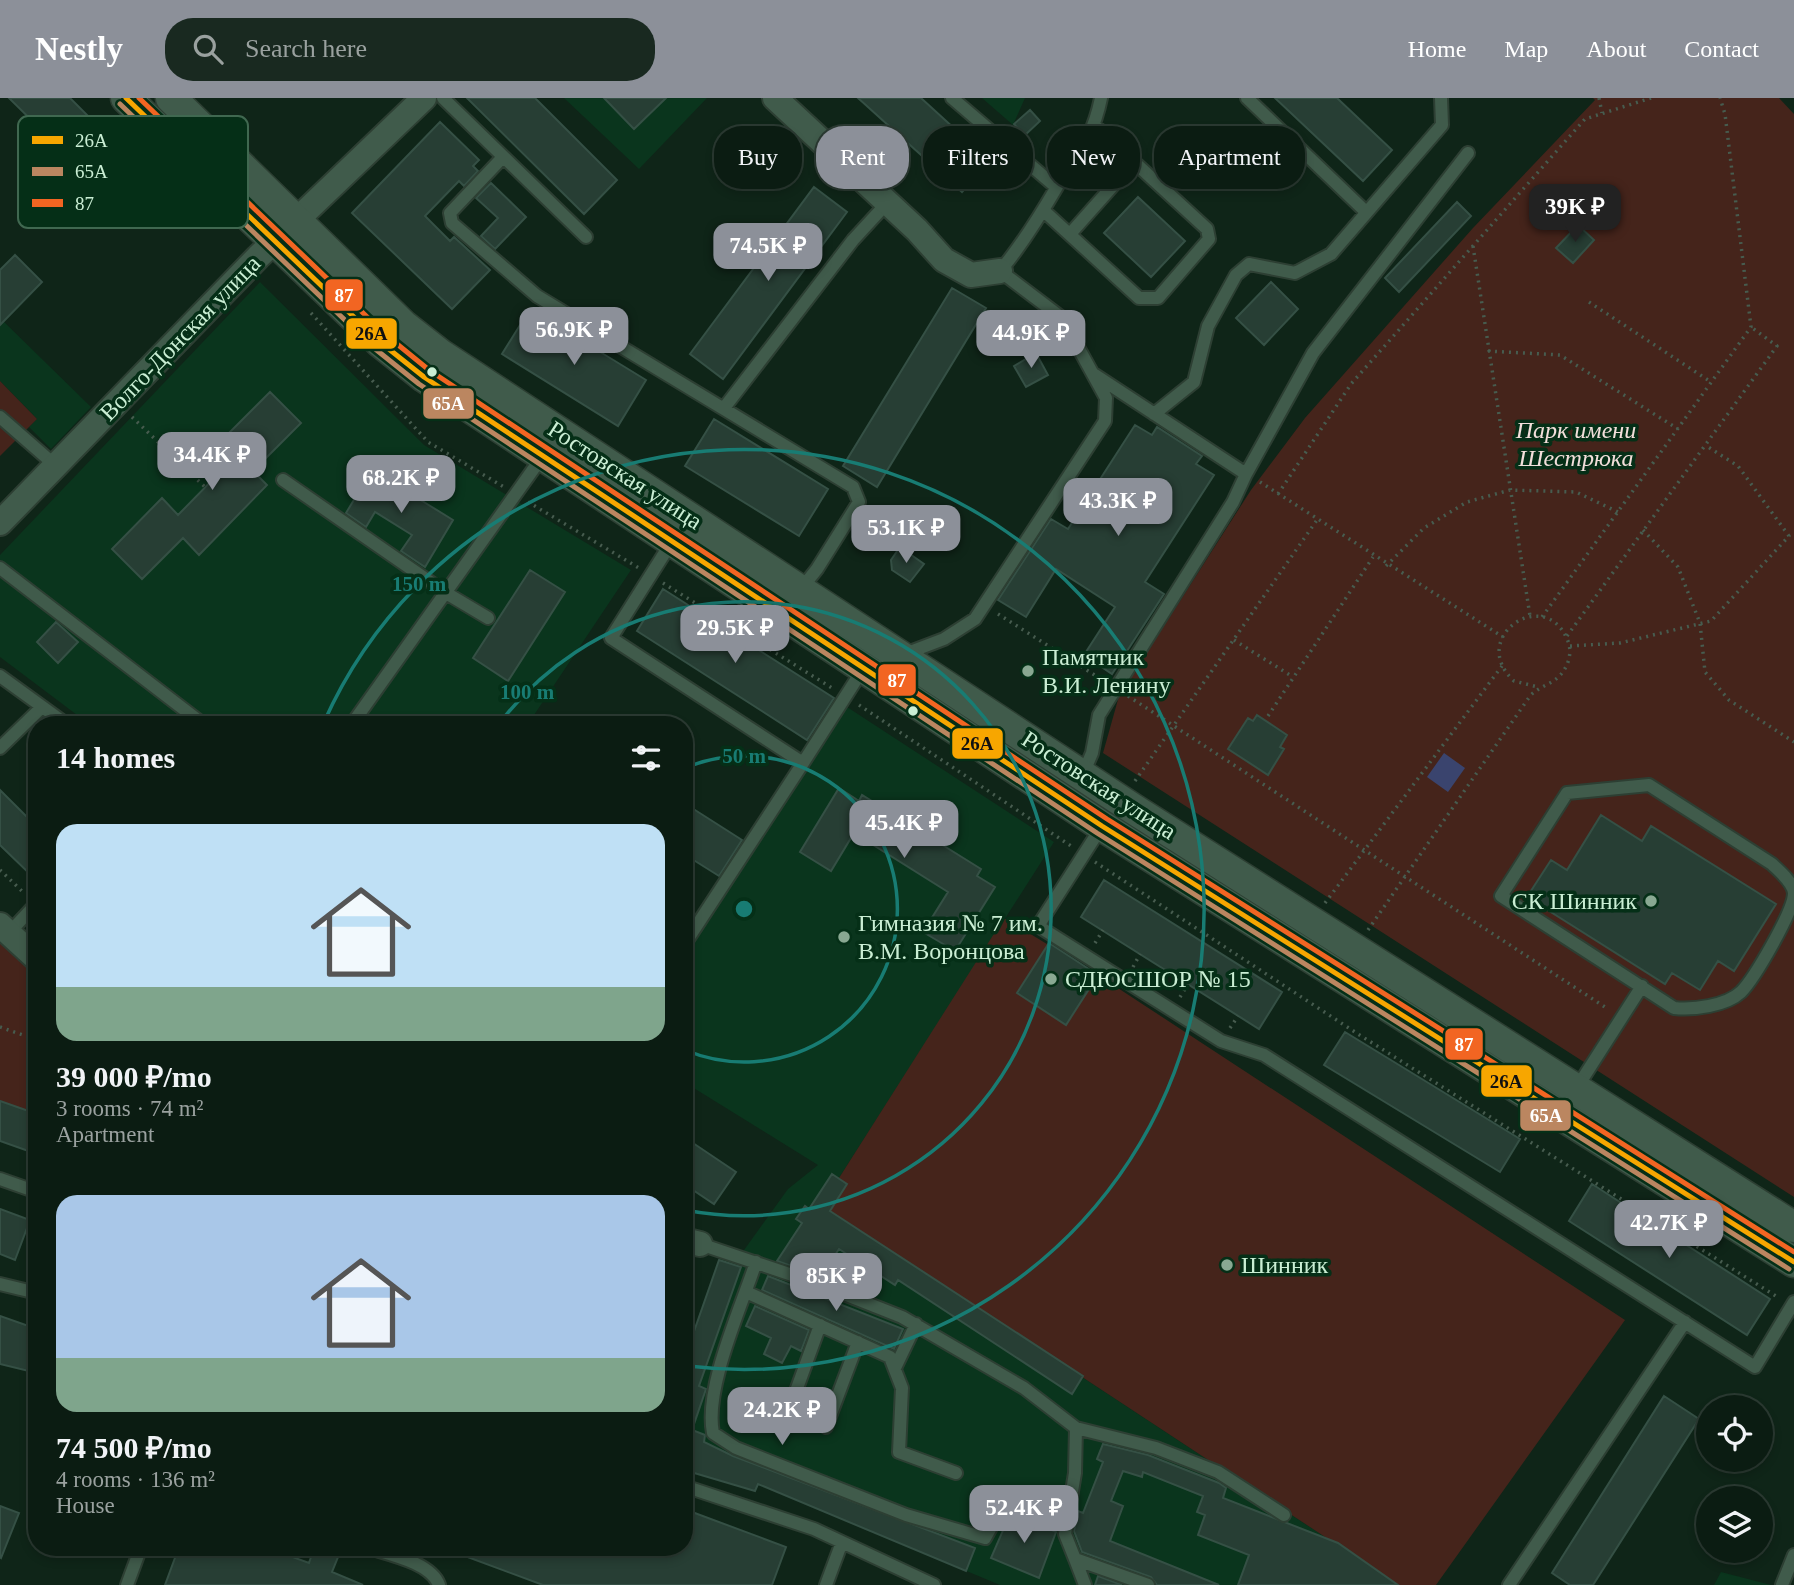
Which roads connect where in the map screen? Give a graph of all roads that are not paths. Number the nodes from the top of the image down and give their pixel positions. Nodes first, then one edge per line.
1 (126, 98) edge
2 (171, 98) edge
3 (424, 98) edge
4 (443, 98) edge
5 (775, 98) edge
6 (952, 98) edge
7 (1101, 98) edge
8 (1248, 98) edge
9 (1441, 98) edge
10 (148, 116) edge
11 (187, 116) edge
12 (1095, 126) edge
13 (1468, 153) dead end
14 (503, 157) junction
15 (1140, 168) edge
16 (1047, 179) edge
17 (248, 187) edge
18 (1055, 189) edge
19 (1110, 189) edge
20 (248, 199) edge
21 (888, 202) junction
22 (1044, 211) junction
23 (1366, 212) junction
24 (286, 231) junction
25 (1070, 234) junction
26 (586, 237) dead end
27 (1000, 271) junction
28 (1095, 375) junction
29 (724, 408) junction
30 (1154, 414) junction
31 (0, 417) edge
32 (542, 457) junction
33 (55, 466) junction
34 (1246, 474) junction
35 (283, 480) dead end
36 (0, 523) edge
37 (671, 543) junction
38 (0, 568) edge
39 (801, 589) junction
40 (446, 593) junction
41 (488, 618) dead end
42 (901, 655) junction
43 (863, 669) junction
44 (0, 676) edge
45 (42, 707) junction
46 (33, 716) edge
47 (55, 716) edge
48 (193, 716) edge
49 (358, 716) edge
50 (28, 721) edge
51 (0, 748) edge
52 (803, 763) junction
53 (1082, 775) junction
54 (1102, 826) junction
55 (28, 910) edge
56 (4, 929) edge
57 (693, 931) edge
58 (28, 951) edge
59 (1642, 986) junction
60 (1576, 1090) junction
61 (0, 1180) edge
62 (28, 1189) edge
63 (1794, 1227) edge
64 (693, 1242) edge
65 (756, 1262) junction
66 (1794, 1262) edge
67 (0, 1284) edge
68 (28, 1291) edge
69 (746, 1292) junction
70 (1793, 1304) edge
71 (1685, 1322) junction
72 (915, 1324) junction
73 (820, 1325) junction
74 (858, 1342) junction
75 (895, 1368) junction
76 (788, 1413) dead end
77 (827, 1427) dead end
78 (1076, 1428) junction
79 (956, 1473) dead end
80 (693, 1489) edge
81 (1069, 1510) junction
82 (1284, 1515) dead end
83 (842, 1542) junction
84 (1794, 1555) edge
85 (138, 1556) edge
86 (392, 1556) edge
87 (1074, 1559) junction
88 (127, 1585) edge
89 (439, 1585) edge
90 (826, 1585) edge
91 (933, 1585) edge
92 (1085, 1585) edge
93 (1148, 1585) edge
94 (1509, 1585) edge
95 (1782, 1585) edge

1 - 10 street, Ростовская улица
2 - 11 street, Ростовская улица
3 - 24 street, Волго-Донская улица
4 - 14 lane
5 - 21 street
6 - 16 lane
7 - 12 lane
8 - 23 lane
9 - 23 lane
13 - 34 lane
14 - 26 lane
14 - 29 lane
15 - 25 lane
17 - 24 street, Ростовская улица
18 - 22 lane
19 - 25 lane
20 - 24 street, Ростовская улица
21 - 27 street
21 - 29 lane
22 - 25 lane
22 - 27 lane
23 - 30 lane
24 - 32 street, Ростовская улица
24 - 33 street, Волго-Донская улица
24 - 39 street, Ростовская улица
27 - 28 lane
28 - 30 lane
28 - 42 lane
29 - 39 lane
30 - 34 lane
31 - 33 lane
32 - 37 street, Ростовская улица
32 - 40 lane
33 - 36 street, Волго-Донская улица
34 - 53 lane
35 - 40 lane
37 - 43 street, Ростовская улица
37 - 52 lane
38 - 48 lane
39 - 42 street, Ростовская улица
40 - 41 lane
40 - 49 lane
42 - 53 street, Ростовская улица
43 - 52 lane
43 - 54 street, Ростовская улица
44 - 45 lane
45 - 46 lane
45 - 47 lane
50 - 51 lane
52 - 57 lane
53 - 60 street, Ростовская улица
54 - 66 street, Ростовская улица
54 - 71 lane
55 - 56 lane
56 - 58 street
59 - 59 lane
59 - 60 lane
60 - 63 street, Ростовская улица
61 - 62 lane
64 - 65 lane
65 - 69 lane
65 - 72 lane
67 - 68 lane
69 - 73 lane
69 - 81 lane
70 - 71 lane
71 - 94 lane
72 - 75 lane
72 - 78 lane
73 - 74 lane
73 - 76 lane
74 - 75 lane
74 - 77 lane
75 - 79 lane
78 - 81 lane
78 - 82 lane
80 - 83 lane
81 - 87 lane
83 - 90 lane
83 - 91 lane
84 - 95 lane
85 - 88 lane
86 - 89 lane
87 - 92 lane
87 - 93 lane

